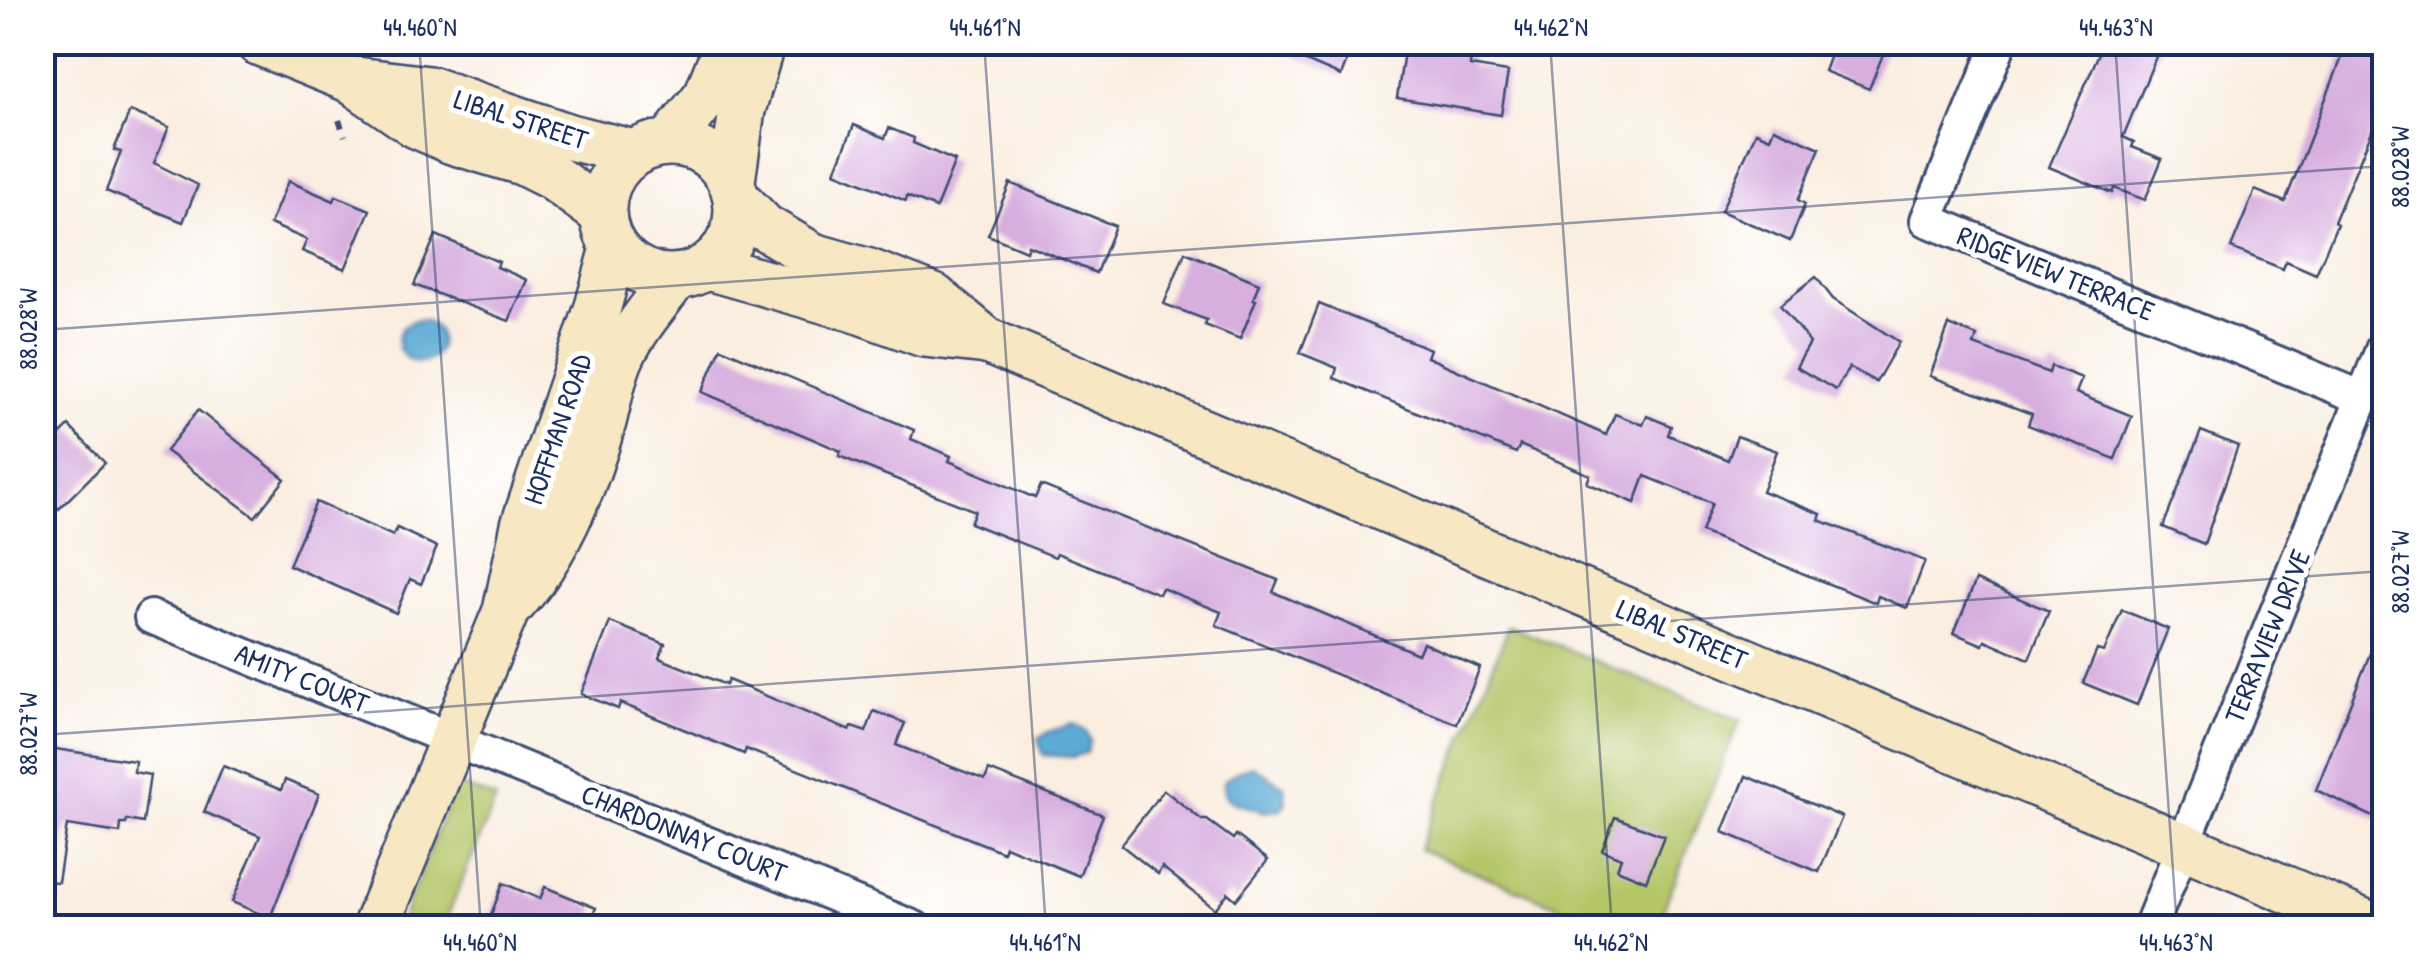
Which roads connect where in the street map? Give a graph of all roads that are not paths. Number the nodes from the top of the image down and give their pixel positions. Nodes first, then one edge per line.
1 (258, 42) edge
2 (728, 42) edge
3 (762, 42) edge
4 (2000, 42) edge
5 (348, 80) junction
6 (652, 148) junction
7 (735, 190) junction
8 (608, 231) junction
9 (692, 272) junction
10 (986, 340) junction
11 (2384, 345) edge
12 (2363, 398) junction
13 (506, 611) junction
14 (151, 617) dead end
15 (454, 738) junction
16 (2183, 846) junction
17 (375, 928) edge
18 (914, 928) edge
19 (2150, 928) edge
20 (2378, 928) edge

1 - 5 street, LIBAL STREET
2 - 6 street
3 - 7 street
4 - 12 street, RIDGEVIEW TERRACE
5 - 6 street, LIBAL STREET
5 - 8 street, LIBAL STREET
6 - 7 street
6 - 8 street
7 - 9 street
7 - 10 street, LIBAL STREET
8 - 9 street
8 - 13 street, HOFFMAN ROAD
9 - 10 street, LIBAL STREET
9 - 13 street, HOFFMAN ROAD
10 - 16 street, LIBAL STREET
11 - 12 street, TERRAVIEW DRIVE
12 - 16 street, TERRAVIEW DRIVE
13 - 15 street, HOFFMAN ROAD
14 - 15 street, AMITY COURT
15 - 17 street, HOFFMAN ROAD
15 - 18 street, CHARDONNAY COURT
16 - 19 street, TERRAVIEW DRIVE
16 - 20 street, LIBAL STREET

